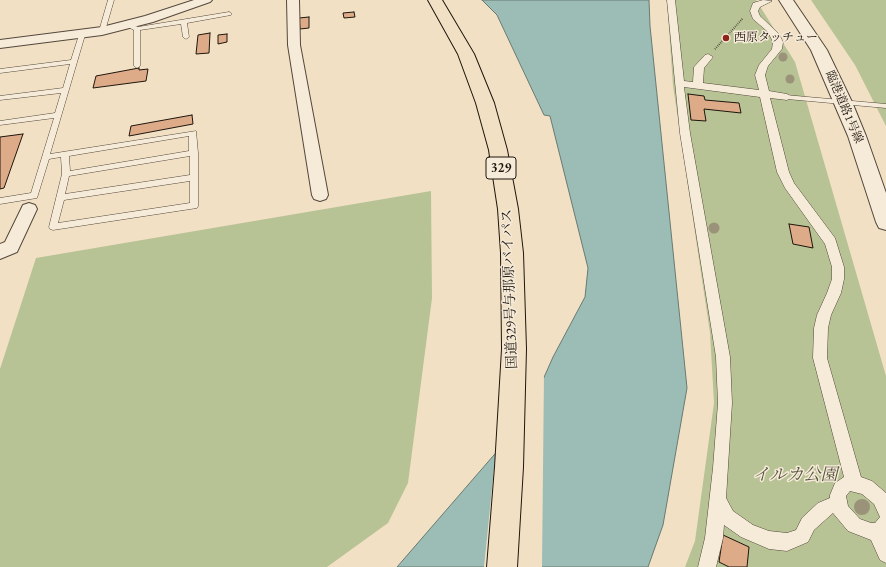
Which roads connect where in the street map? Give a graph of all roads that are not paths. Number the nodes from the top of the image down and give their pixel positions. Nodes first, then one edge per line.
1 (111, 0) edge
2 (206, 0) edge
3 (293, 0) edge
4 (435, 0) edge
5 (671, 0) edge
6 (786, 0) edge
7 (768, 1) dead end
8 (754, 11) junction
9 (229, 14) dead end
10 (744, 17) road end
11 (184, 21) junction
12 (133, 27) junction
13 (102, 31) junction
14 (82, 35) junction
15 (186, 37) dead end
16 (0, 44) edge
17 (708, 57) dead end
18 (74, 62) junction
19 (137, 66) dead end
20 (0, 71) edge
21 (679, 84) junction
22 (698, 85) junction
23 (66, 90) junction
24 (764, 94) junction
25 (787, 97) joint
26 (0, 98) edge
27 (843, 102) junction
28 (886, 106) edge
29 (58, 115) junction
30 (0, 123) edge
31 (194, 153) junction
32 (64, 154) junction
33 (46, 157) junction
34 (66, 174) junction
35 (194, 177) junction
36 (320, 195) dead end
37 (60, 198) junction
38 (0, 201) edge
39 (32, 202) junction
40 (886, 222) edge
41 (0, 252) edge
42 (854, 483) junction
43 (718, 498) junction
44 (840, 505) junction
45 (886, 510) edge
46 (881, 527) edge
47 (886, 554) edge
48 (502, 567) edge
49 (708, 567) edge

1 - 13 lane
2 - 12 street
3 - 36 street
4 - 48 highway, 国道329号与那原バイパス / 329
5 - 21 street
6 - 27 street, 臨港道路1号線
7 - 8 street
8 - 10 street
8 - 24 street
9 - 11 lane
11 - 12 lane
11 - 15 lane
12 - 13 street
12 - 19 lane
13 - 14 street
14 - 16 street
14 - 18 lane
17 - 22 street
18 - 20 lane
18 - 23 lane
21 - 22 street
21 - 43 street
22 - 24 street
23 - 26 lane
23 - 29 lane
24 - 25 street
24 - 42 street
25 - 27 lane
27 - 28 lane
27 - 40 street, 臨港道路1号線
29 - 30 lane
29 - 33 lane
31 - 32 lane
31 - 34 lane
31 - 35 lane
32 - 33 lane
32 - 34 lane
33 - 39 lane
34 - 37 lane
35 - 37 lane
35 - 37 lane
38 - 39 lane
39 - 41 street
42 - 44 street
42 - 45 street
43 - 44 street
43 - 49 street
44 - 46 street
46 - 47 street

